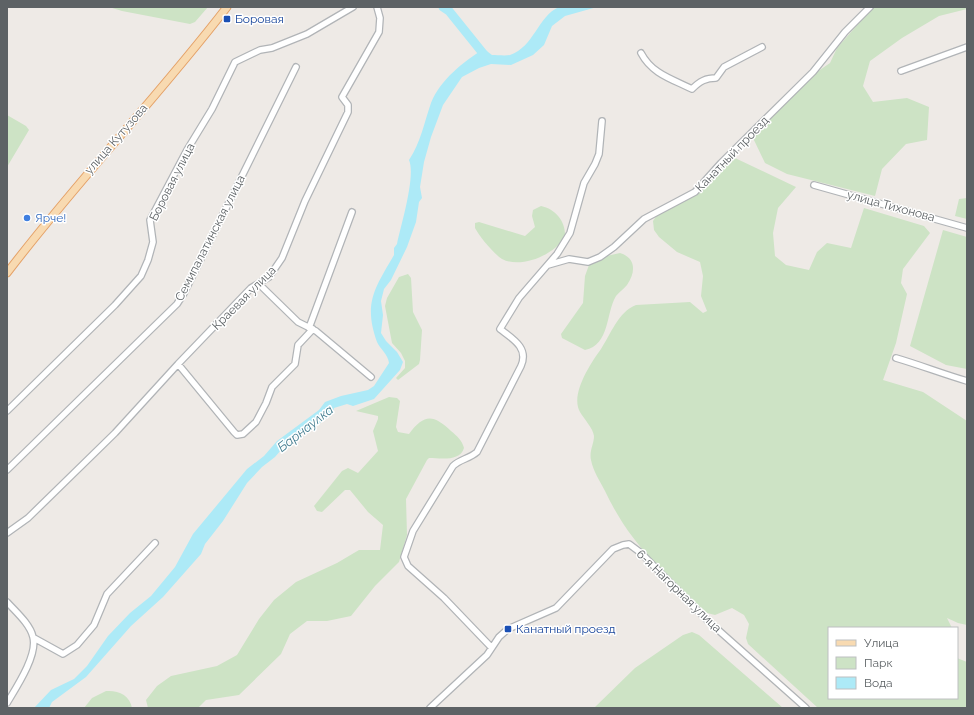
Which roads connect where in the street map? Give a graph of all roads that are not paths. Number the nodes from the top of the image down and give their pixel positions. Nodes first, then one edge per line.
1 (227, 7) edge
2 (353, 7) edge
3 (377, 7) edge
4 (870, 7) edge
5 (762, 46) dead end
6 (967, 47) edge
7 (641, 53) dead end
8 (296, 67) dead end
9 (901, 71) dead end
10 (602, 121) dead end
11 (814, 185) dead end
12 (352, 212) dead end
13 (967, 228) edge
14 (546, 266) junction
15 (7, 273) edge
16 (259, 284) junction
17 (311, 328) junction
18 (896, 358) dead end
19 (178, 364) junction
20 (371, 377) dead end
21 (967, 381) edge
22 (7, 411) edge
23 (7, 470) edge
24 (7, 533) edge
25 (155, 543) dead end
26 (7, 602) edge
27 (34, 638) junction
28 (491, 647) junction
29 (7, 703) edge
30 (430, 708) edge
31 (806, 708) edge

1 - 15 main road, улица Кутузова
2 - 22 street, Боровая улица
3 - 16 street, Краевая улица
4 - 14 street, Канатный проезд
5 - 7 street
6 - 9 street
8 - 23 street, Семипалатинская улица
10 - 14 street
11 - 13 street, улица Тихонова
12 - 17 street
14 - 28 street
16 - 17 street
16 - 19 street, Краевая улица
17 - 19 street
17 - 20 street
18 - 21 street
19 - 24 street, Краевая улица
25 - 27 street
26 - 27 street
27 - 29 street
28 - 30 street
28 - 31 street, 6-я Нагорная улица

